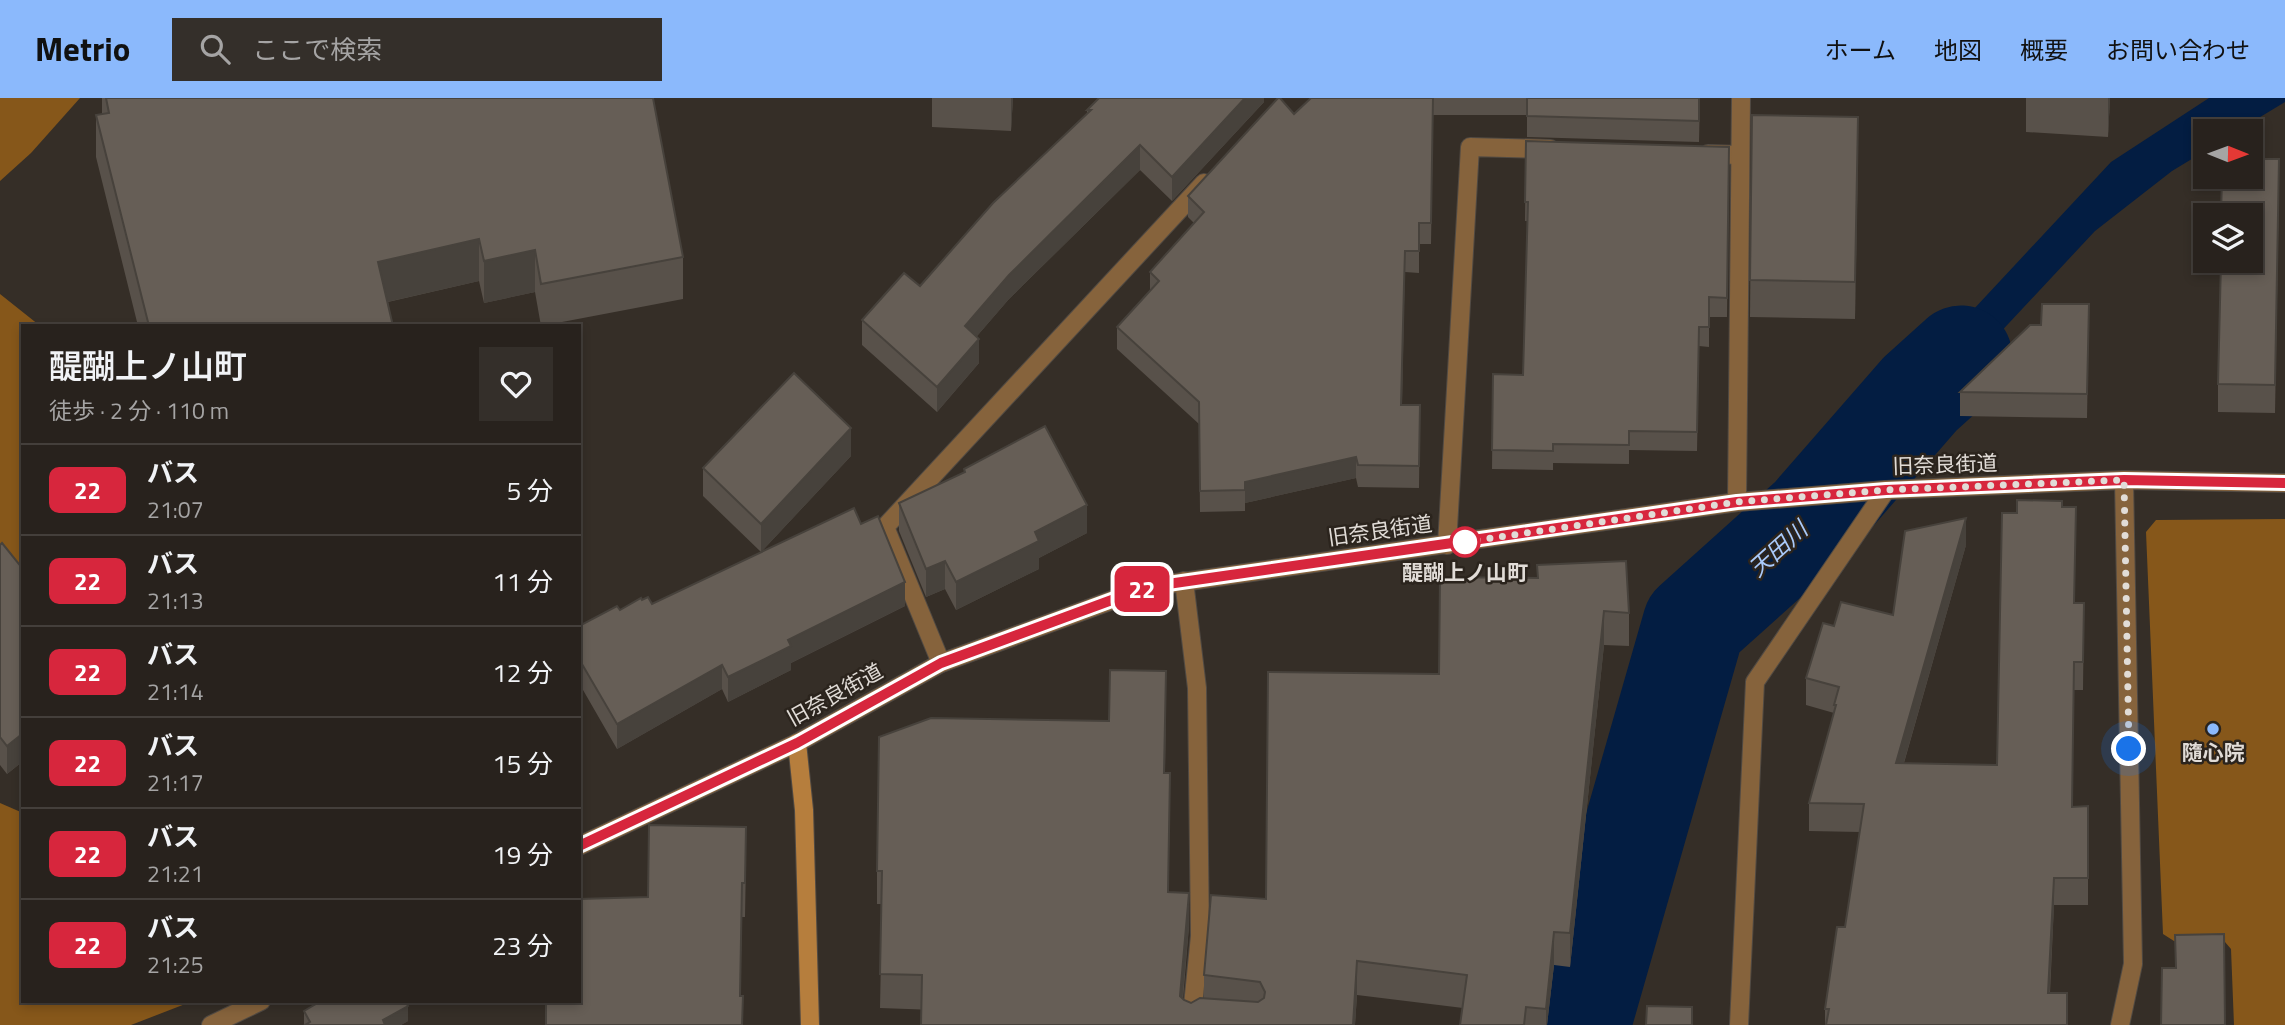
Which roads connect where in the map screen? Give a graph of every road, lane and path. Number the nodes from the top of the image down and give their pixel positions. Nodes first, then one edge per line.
1 (1741, 98) edge
2 (1564, 150) edge
3 (1685, 153) edge
4 (1739, 155) junction
5 (1216, 170) edge
6 (2124, 480) junction
7 (2285, 483) edge
8 (1886, 490) junction
9 (1737, 502) junction
10 (1447, 545) junction
11 (1184, 581) junction
12 (941, 663) junction
13 (797, 743) junction
14 (581, 845) edge
15 (257, 1003) edge
16 (1196, 1021) edge
17 (211, 1025) edge
18 (810, 1025) edge
19 (1739, 1025) edge
20 (2120, 1025) edge

1 - 4 street
2 - 10 street
3 - 4 street
4 - 9 street
5 - 12 street
6 - 7 street, 旧奈良街道
6 - 8 street, 旧奈良街道
6 - 20 street
8 - 9 street, 旧奈良街道
8 - 19 street
9 - 10 street, 旧奈良街道
10 - 11 street, 旧奈良街道
11 - 12 street, 旧奈良街道
11 - 16 street
12 - 13 street, 旧奈良街道
13 - 14 street, 旧奈良街道
13 - 18 street
15 - 17 street

